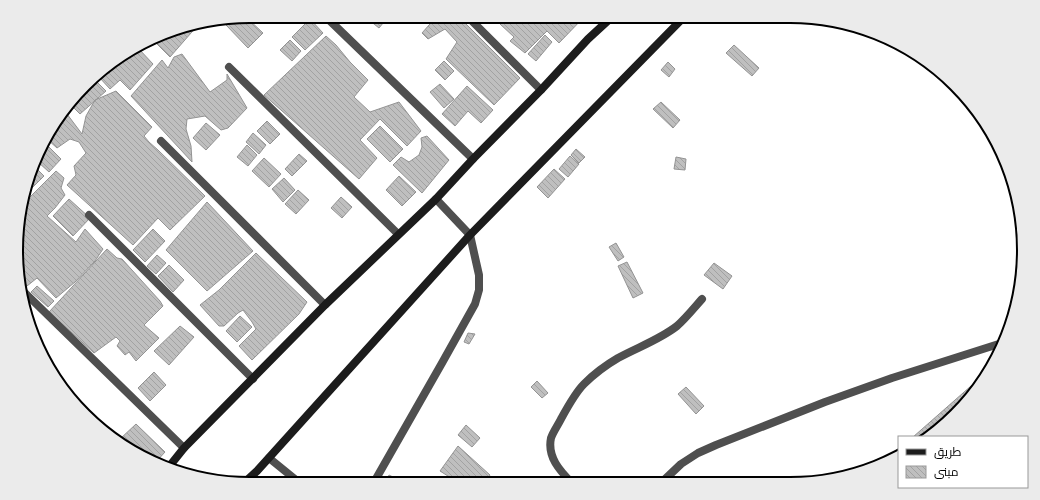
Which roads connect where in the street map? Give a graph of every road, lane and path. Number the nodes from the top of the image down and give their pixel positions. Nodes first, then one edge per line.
1 (332, 23) edge
2 (474, 23) edge
3 (605, 23) edge
4 (678, 23) edge
5 (229, 67) dead end
6 (541, 90) junction
7 (161, 141) dead end
8 (473, 159) junction
9 (436, 199) junction
10 (89, 215) dead end
11 (398, 234) junction
12 (470, 235) junction
13 (28, 296) edge
14 (702, 299) dead end
15 (325, 306) junction
16 (996, 345) edge
17 (253, 379) junction
18 (184, 448) junction
19 (268, 458) junction
20 (172, 463) edge
21 (250, 477) edge
22 (292, 477) edge
23 (377, 477) edge
24 (566, 477) edge
25 (667, 477) edge

1 - 8 street
2 - 6 street
3 - 6 street
4 - 12 street
5 - 11 street
6 - 8 street
7 - 15 street
8 - 9 street
9 - 11 street
9 - 12 street
10 - 17 street
11 - 15 street
12 - 19 street
12 - 23 street
13 - 18 street
14 - 24 street
15 - 17 street
16 - 25 street
17 - 18 street
18 - 20 street
19 - 21 street
19 - 22 street

